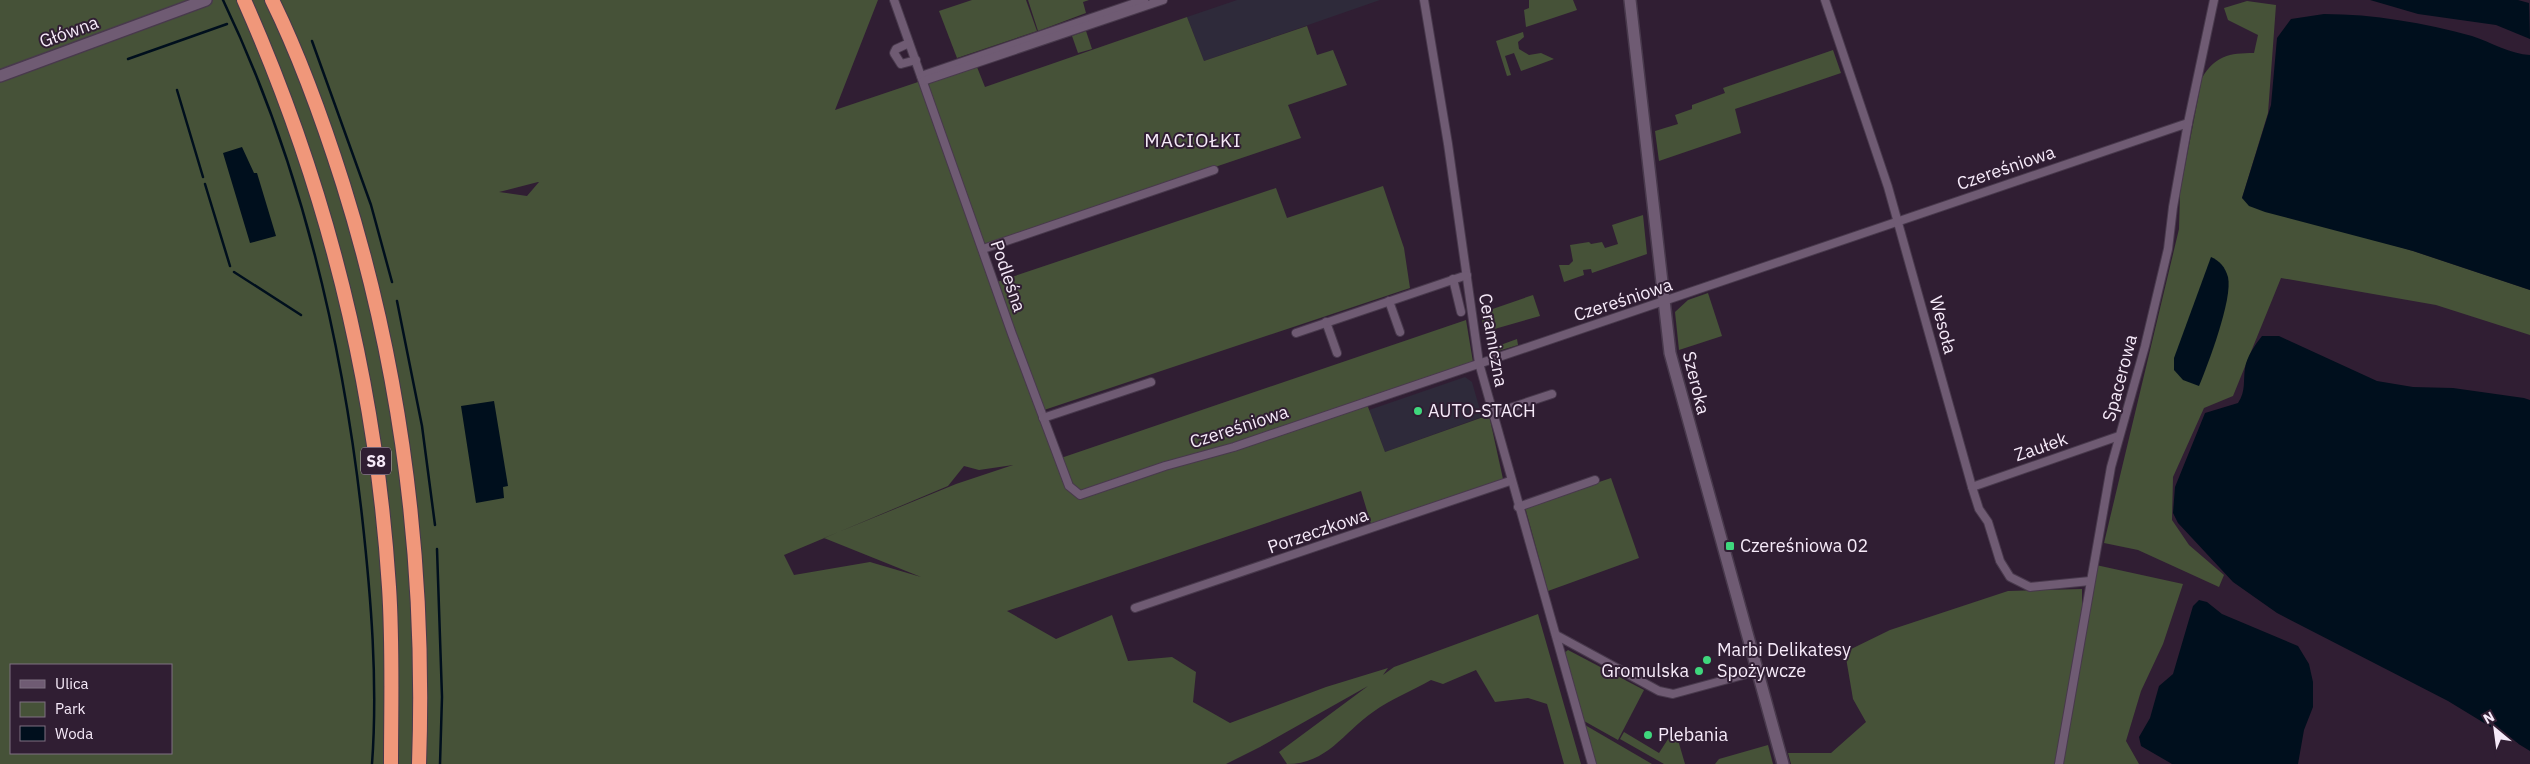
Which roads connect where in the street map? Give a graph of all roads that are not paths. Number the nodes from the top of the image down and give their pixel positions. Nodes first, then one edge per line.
1 (206, 0) edge
2 (244, 0) edge
3 (272, 0) edge
4 (894, 0) edge
5 (1144, 0) edge
6 (1163, 0) edge
7 (1424, 0) edge
8 (1630, 0) edge
9 (1825, 0) edge
10 (2214, 0) edge
11 (909, 43) junction
12 (916, 60) junction
13 (0, 76) edge
14 (922, 78) junction
15 (2188, 123) junction
16 (1214, 170) dead end
17 (1898, 221) junction
18 (983, 249) junction
19 (1467, 275) junction
20 (1453, 279) junction
21 (1389, 300) junction
22 (1663, 303) junction
23 (1461, 312) dead end
24 (1326, 322) junction
25 (1400, 332) dead end
26 (1296, 333) dead end
27 (1337, 353) dead end
28 (1479, 363) junction
29 (1151, 382) dead end
30 (1552, 394) dead end
31 (1492, 414) junction
32 (1043, 418) junction
33 (2119, 436) junction
34 (1595, 480) dead end
35 (1510, 481) junction
36 (1068, 486) joint
37 (1972, 487) junction
38 (1518, 507) junction
39 (2090, 581) junction
40 (1135, 608) dead end
41 (1556, 635) junction
42 (1758, 671) junction
43 (390, 764) edge
44 (419, 764) edge
45 (1592, 764) edge
46 (1783, 764) edge
47 (2060, 764) edge

1 - 13 street, Główna
2 - 43 highway, S8
3 - 44 highway, S8
4 - 11 street, Podleśna
5 - 14 street
6 - 14 street
7 - 19 street, Ceramiczna
8 - 22 street, Szeroka
9 - 17 street, Wesoła
10 - 15 street, Spacerowa
11 - 12 street, Podleśna
11 - 12 street
12 - 14 street, Podleśna
14 - 18 street, Podleśna
15 - 17 street, Czereśniowa
15 - 33 street, Spacerowa
16 - 18 street
17 - 22 street, Czereśniowa
17 - 37 street, Wesoła
18 - 32 street, Podleśna
19 - 20 street
19 - 28 street, Ceramiczna
20 - 21 street
20 - 23 street
21 - 24 street
21 - 25 street
22 - 28 street, Czereśniowa
22 - 42 street, Szeroka
24 - 26 street
24 - 27 street
28 - 31 street, Ceramiczna
28 - 36 street, Czereśniowa
29 - 32 street
30 - 31 street
31 - 35 street, Ceramiczna
32 - 36 street, Podleśna
33 - 37 street, Zaułek
33 - 39 street, Spacerowa
34 - 38 street
35 - 38 street, Ceramiczna
35 - 40 street, Porzeczkowa
37 - 39 street, Wesoła
38 - 41 street, Ceramiczna
39 - 47 street, Spacerowa
41 - 42 street
41 - 45 street, Ceramiczna
42 - 46 street, Szeroka

